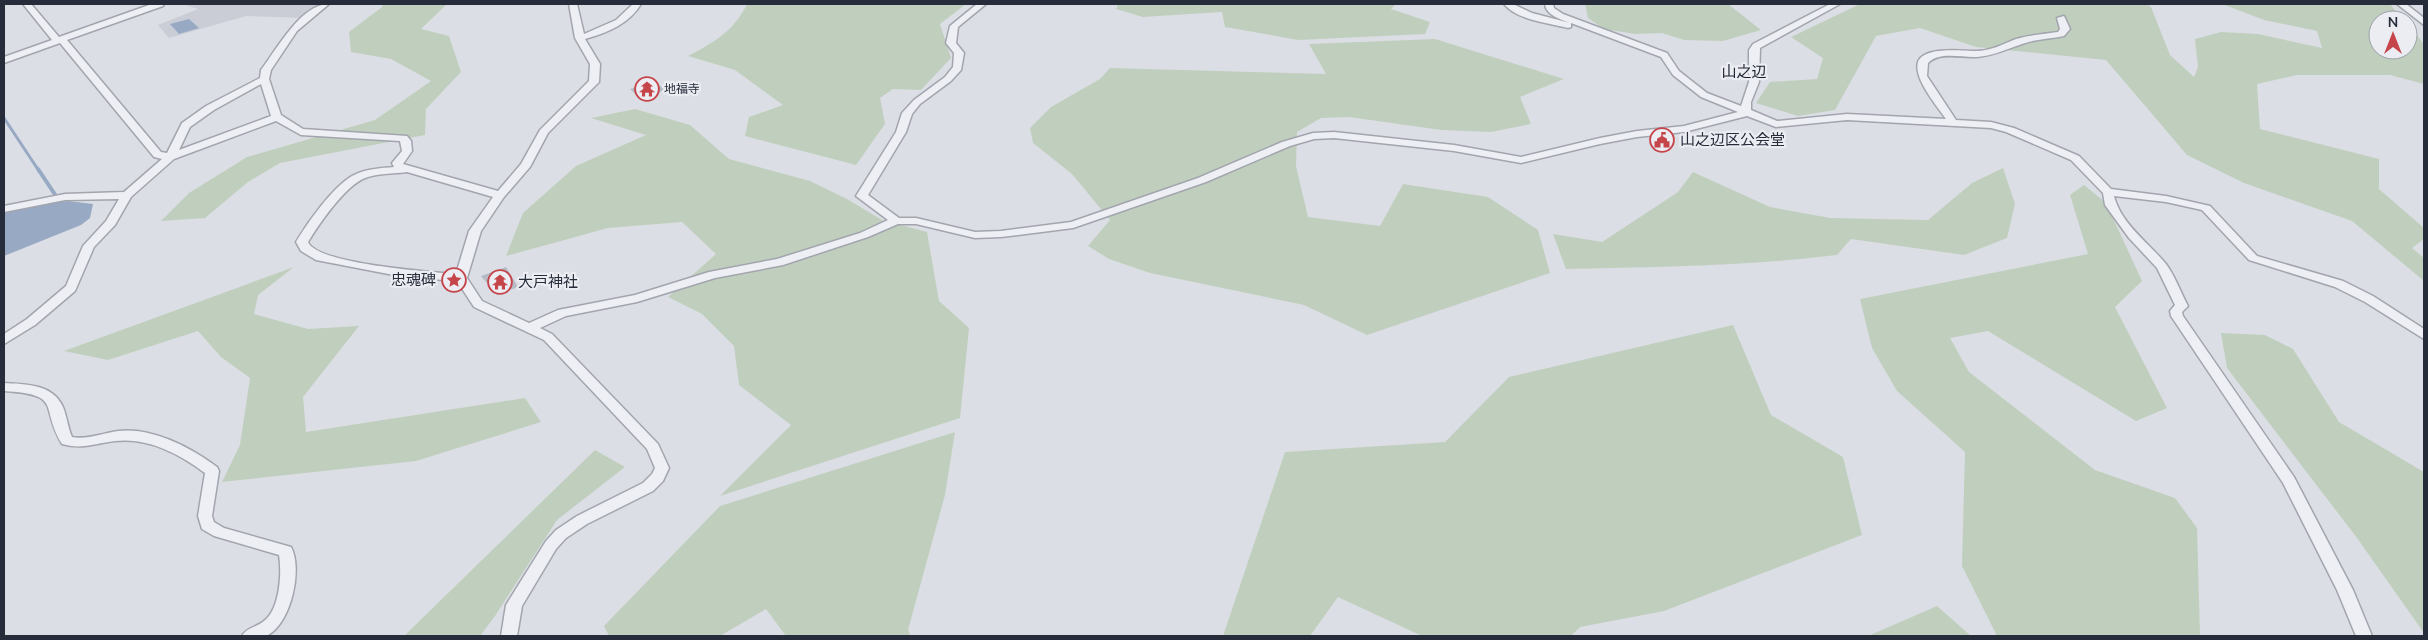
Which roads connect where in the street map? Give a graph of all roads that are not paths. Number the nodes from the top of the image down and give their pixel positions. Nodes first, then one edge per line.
1 (26, 4) edge
2 (160, 4) edge
3 (324, 4) edge
4 (573, 4) edge
5 (637, 4) edge
6 (982, 4) edge
7 (1508, 4) edge
8 (1549, 4) edge
9 (1836, 4) edge
10 (2402, 4) edge
11 (2061, 18) dead end
12 (2424, 22) edge
13 (1600, 32) junction
14 (580, 38) junction
15 (59, 40) junction
16 (4, 60) edge
17 (264, 79) junction
18 (1746, 113) junction
19 (277, 117) junction
20 (1953, 123) junction
21 (170, 157) junction
22 (405, 169) junction
23 (2108, 192) junction
24 (127, 195) junction
25 (500, 195) junction
26 (4, 209) edge
27 (896, 221) junction
28 (461, 278) junction
29 (530, 328) junction
30 (2424, 334) edge
31 (4, 340) edge
32 (4, 387) edge
33 (250, 636) edge
34 (509, 636) edge
35 (2364, 636) edge

1 - 15 street
2 - 15 street
3 - 17 street
4 - 14 street
5 - 14 street
6 - 27 street
7 - 13 street
8 - 13 street
9 - 18 street
10 - 12 street
11 - 20 street
13 - 18 street
14 - 25 street
15 - 16 street
15 - 21 street
17 - 19 street
17 - 21 street
18 - 20 street
18 - 27 street
19 - 21 street
19 - 22 street
20 - 23 street
21 - 24 street
22 - 25 street
22 - 28 street
23 - 30 street
23 - 35 street
24 - 26 street
24 - 31 street
25 - 28 street
27 - 29 street
28 - 29 street
29 - 34 street
32 - 33 street

